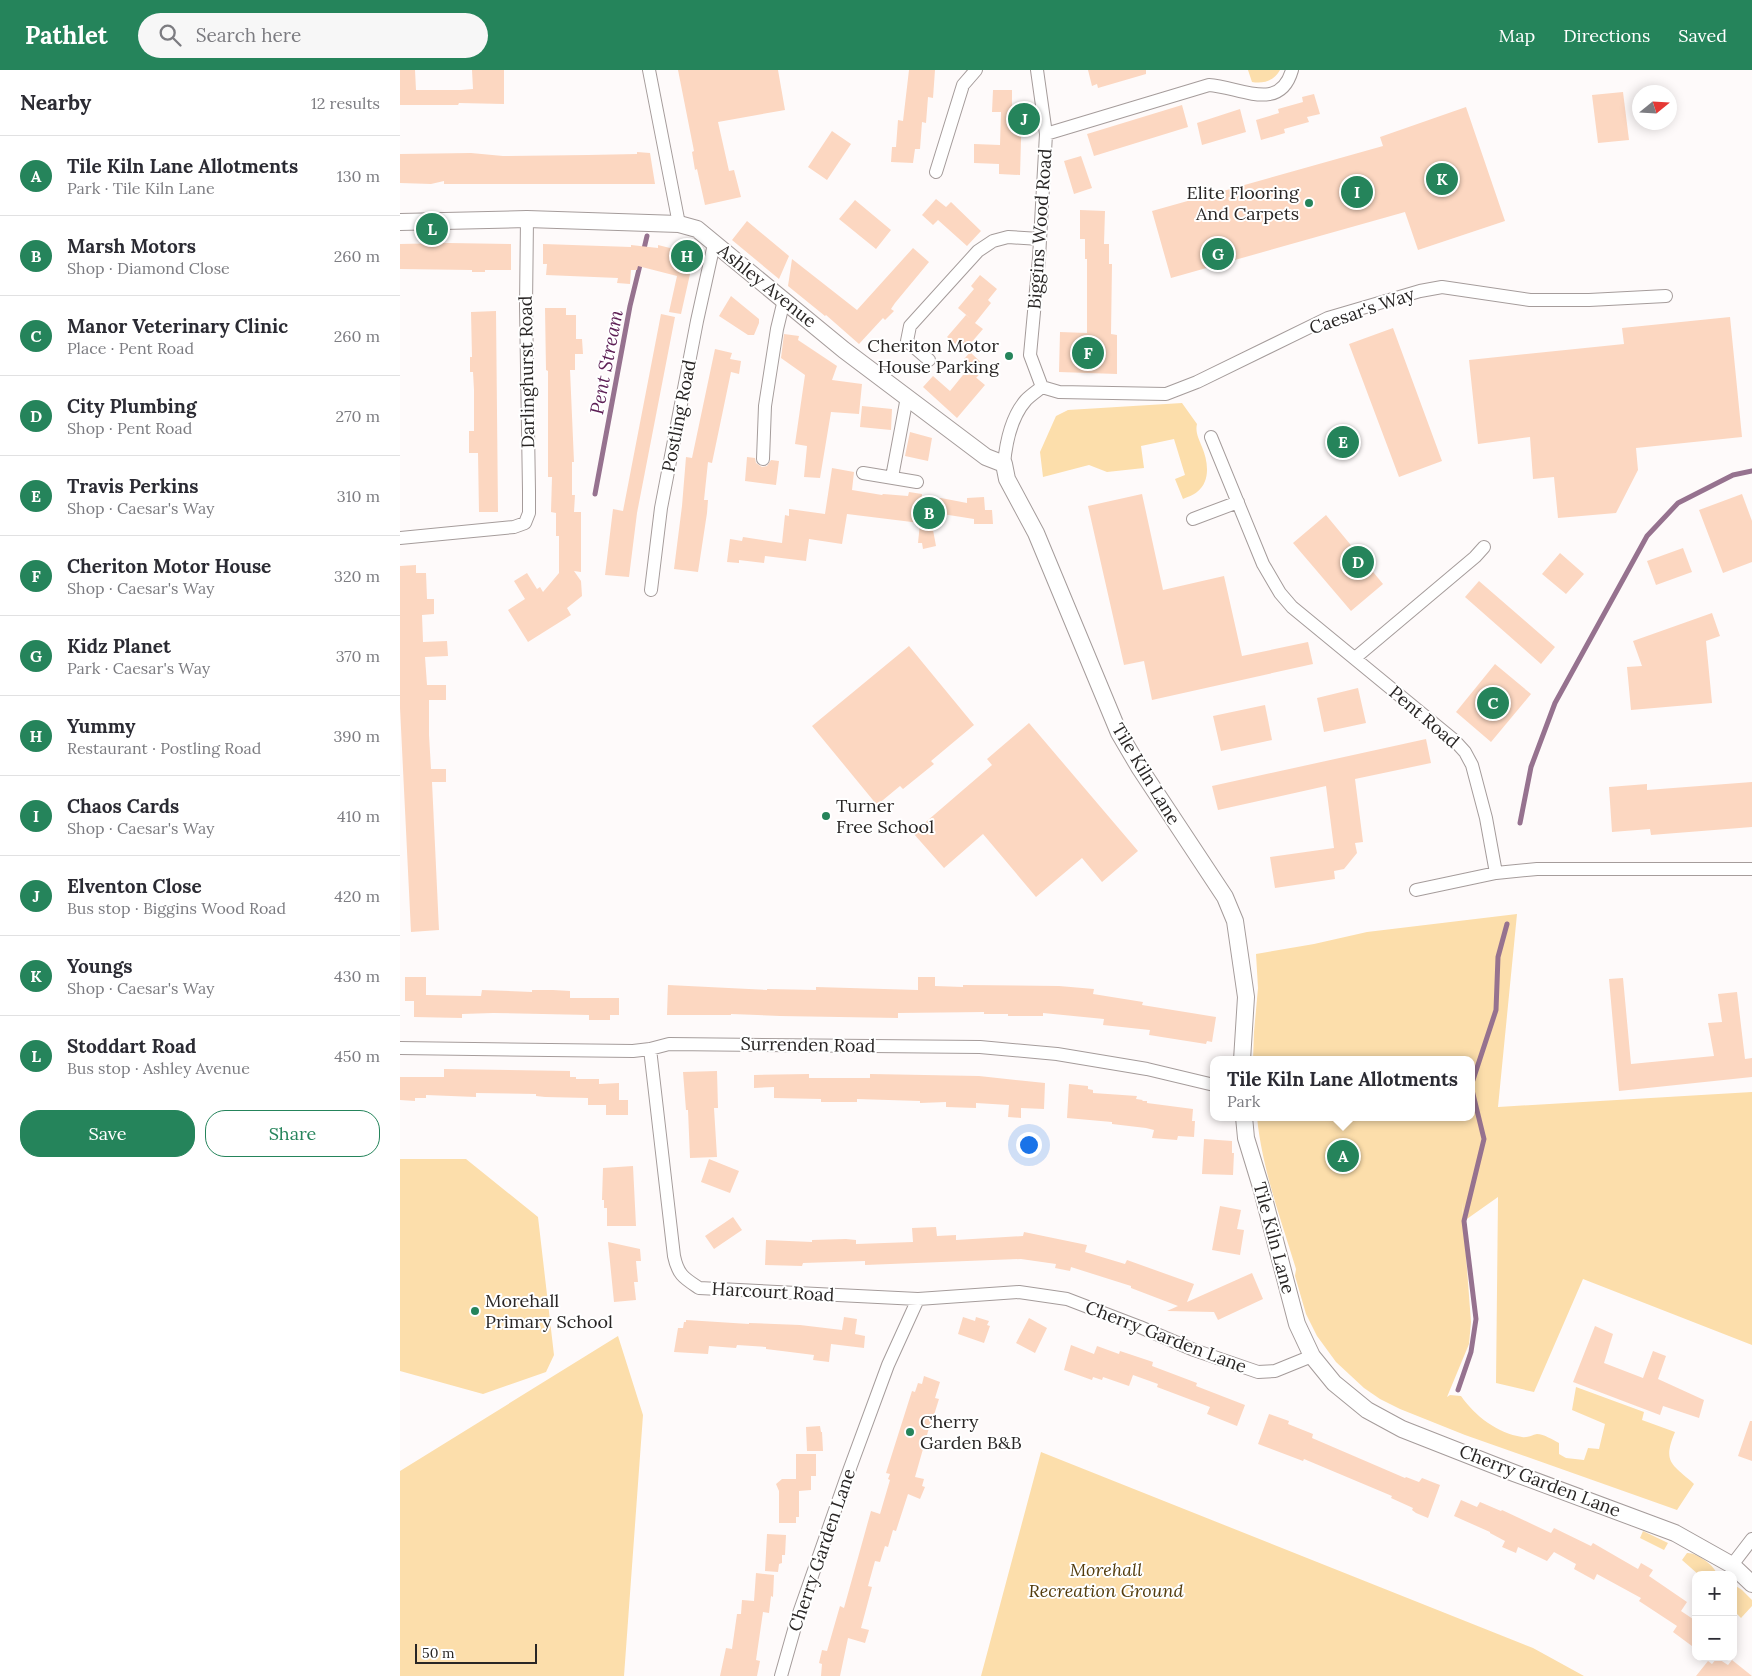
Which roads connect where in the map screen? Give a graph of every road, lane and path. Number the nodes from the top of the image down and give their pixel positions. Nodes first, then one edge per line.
1 (649, 70) edge
2 (976, 70) edge
3 (1037, 70) edge
4 (1292, 70) edge
5 (1046, 134) junction
6 (936, 172) dead end
7 (527, 219) junction
8 (400, 222) edge
9 (679, 224) junction
10 (1040, 239) junction
11 (714, 244) junction
12 (1666, 296) dead end
13 (784, 300) junction
14 (929, 360) dead end
15 (1042, 387) junction
16 (907, 397) junction
17 (1211, 437) dead end
18 (763, 459) dead end
19 (1004, 464) junction
20 (863, 473) dead end
21 (892, 477) junction
22 (917, 482) dead end
23 (1238, 502) junction
24 (1193, 519) dead end
25 (400, 538) edge
26 (1484, 547) dead end
27 (651, 590) dead end
28 (1355, 658) junction
29 (1752, 869) edge
30 (1496, 873) junction
31 (1416, 890) dead end
32 (400, 1048) edge
33 (650, 1049) junction
34 (1242, 1056) edge
35 (1210, 1083) edge
36 (1244, 1121) edge
37 (918, 1300) junction
38 (1312, 1356) junction
39 (1752, 1539) edge
40 (1732, 1565) junction
41 (1752, 1584) edge
42 (781, 1676) edge

1 - 9 street
2 - 6 street
3 - 5 street, Biggins Wood Road
4 - 5 street
5 - 10 street, Biggins Wood Road
7 - 8 street, Ashley Avenue
7 - 9 street, Ashley Avenue
7 - 25 street, Darlinghurst Road
9 - 11 street, Ashley Avenue
10 - 14 street
10 - 15 street, Biggins Wood Road
11 - 13 street, Ashley Avenue
11 - 27 street, Postling Road
12 - 15 street, Caesar's Way
13 - 16 street, Ashley Avenue
13 - 18 street
15 - 19 street
16 - 19 street, Ashley Avenue
16 - 21 street
17 - 23 street, Pent Road
19 - 34 street, Tile Kiln Lane
20 - 21 street
21 - 22 street
23 - 24 street
23 - 28 street, Pent Road
26 - 28 street
28 - 30 street, Pent Road
29 - 30 street
30 - 31 street
32 - 33 street, Surrenden Road
33 - 35 street, Surrenden Road
33 - 37 street, Harcourt Road
36 - 38 street, Tile Kiln Lane
37 - 38 street, Cherry Garden Lane
37 - 42 street, Cherry Garden Lane
38 - 40 street, Cherry Garden Lane
39 - 40 street
40 - 41 street, Cherry Garden Lane

